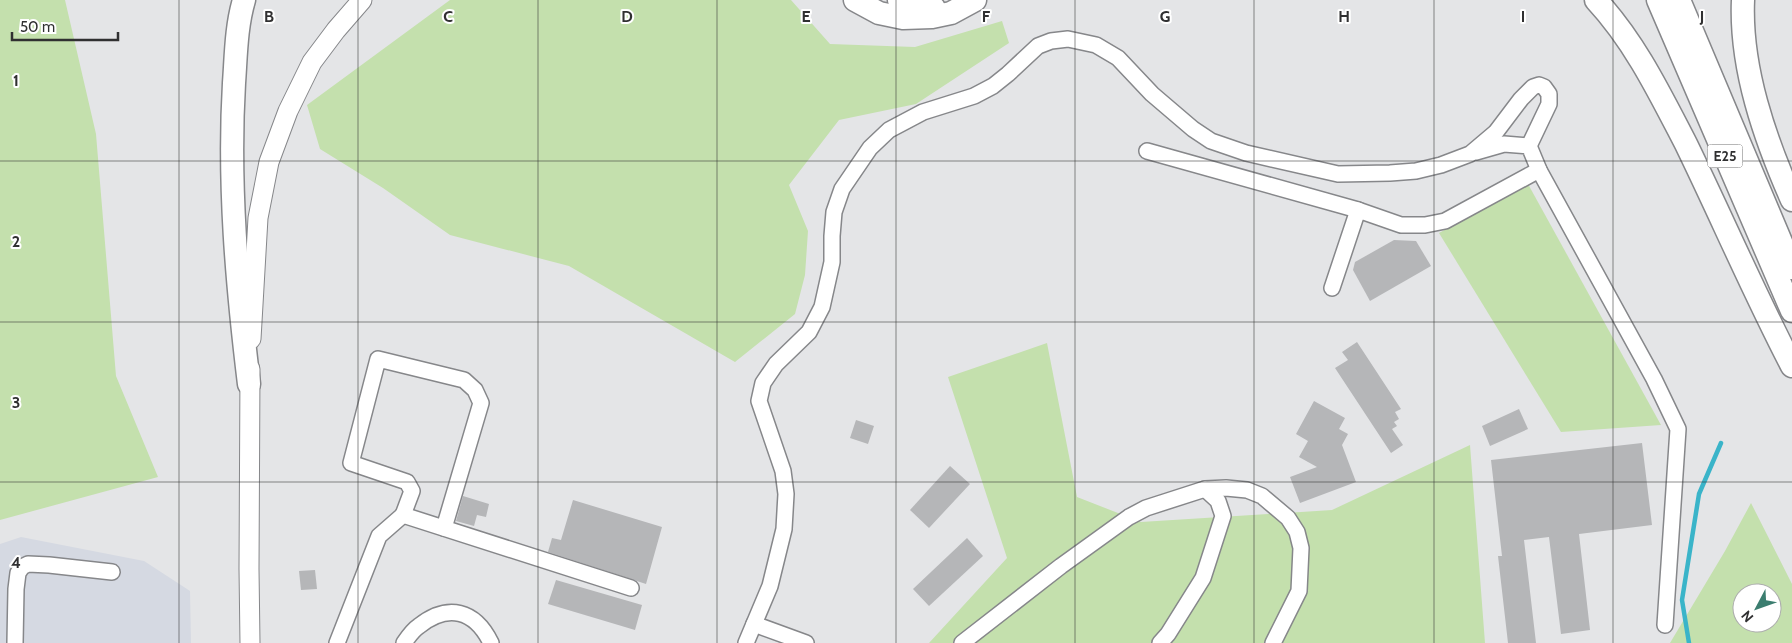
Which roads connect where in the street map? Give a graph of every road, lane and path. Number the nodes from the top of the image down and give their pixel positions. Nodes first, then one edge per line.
1 (244, 0) edge
2 (362, 0) edge
3 (855, 0) edge
4 (900, 0) edge
5 (975, 0) edge
6 (1596, 0) edge
7 (1658, 0) edge
8 (1679, 0) edge
9 (1743, 0) edge
10 (952, 13) junction
11 (1528, 146) junction
12 (1147, 151) dead end
13 (1470, 154) junction
14 (1539, 170) junction
15 (1792, 200) edge
16 (1358, 210) junction
17 (1792, 268) edge
18 (1332, 288) dead end
19 (1792, 311) edge
20 (1792, 366) edge
21 (249, 384) junction
22 (1205, 489) junction
23 (403, 515) junction
24 (444, 528) junction
25 (112, 572) dead end
26 (631, 588) dead end
27 (754, 624) junction
28 (1665, 625) dead end
29 (15, 643) edge
30 (250, 643) edge
31 (337, 643) edge
32 (404, 643) edge
33 (491, 643) edge
34 (746, 643) edge
35 (806, 643) edge
36 (962, 643) edge
37 (1160, 643) edge
38 (1273, 643) edge

1 - 21 highway
2 - 21 main road
3 - 10 highway
4 - 10 highway
5 - 10 highway
6 - 20 highway
7 - 19 highway, E25
8 - 17 highway, E25
9 - 15 highway
11 - 13 street
11 - 13 street
11 - 14 street
12 - 16 street
13 - 27 street
14 - 16 street
14 - 28 street
16 - 18 street
21 - 30 main road
22 - 36 street
22 - 37 street
22 - 38 street
23 - 24 street
23 - 24 street
23 - 31 street
24 - 26 street
25 - 29 street
27 - 34 street
27 - 35 street
32 - 33 street

